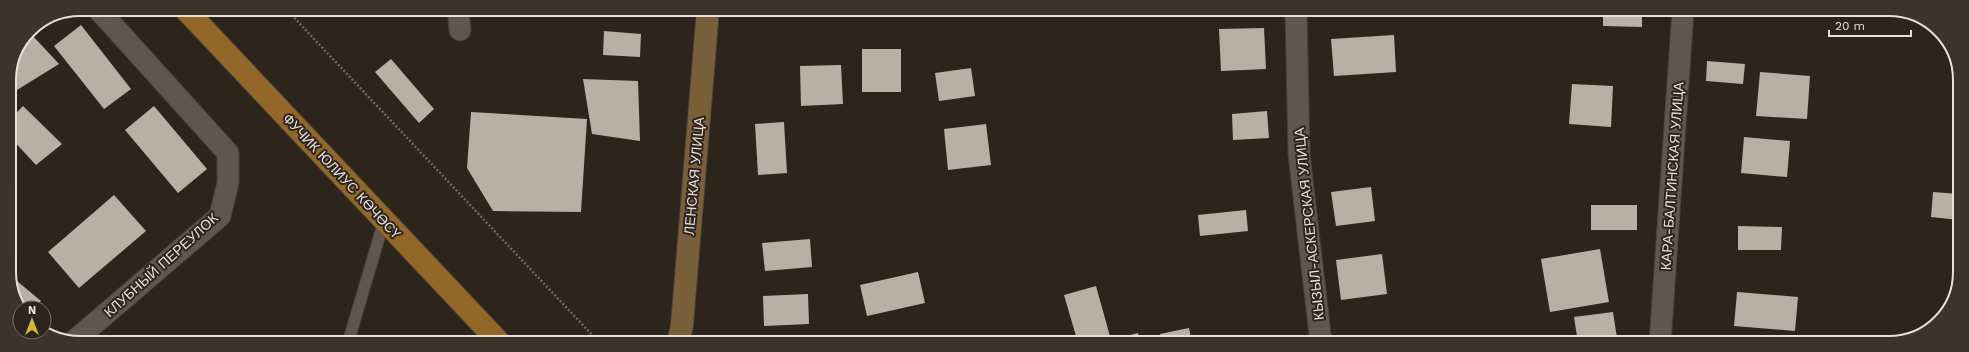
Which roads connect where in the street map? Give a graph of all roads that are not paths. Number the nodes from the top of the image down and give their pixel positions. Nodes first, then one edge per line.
1 (104, 16) edge
2 (192, 16) edge
3 (459, 16) edge
4 (707, 16) edge
5 (1296, 16) edge
6 (1683, 16) edge
7 (460, 30) dead end
8 (384, 221) junction
9 (80, 336) edge
10 (350, 336) edge
11 (494, 336) edge
12 (680, 336) edge
13 (1320, 336) edge
14 (1660, 336) edge

1 - 9 street, КЛУБНЫЙ ПЕРЕУЛОК
2 - 8 main road, ФУЧИК ЮЛИУС КӨЧӨСҮ
3 - 7 street
4 - 12 main road, ЛЕНСКАЯ УЛИЦА
5 - 13 street, КЫЗЫЛ-АСКЕРСКАЯ УЛИЦА
6 - 14 street, КАРА-БАЛТИНСКАЯ УЛИЦА
8 - 10 lane
8 - 11 main road, ФУЧИК ЮЛИУС КӨЧӨСҮ

